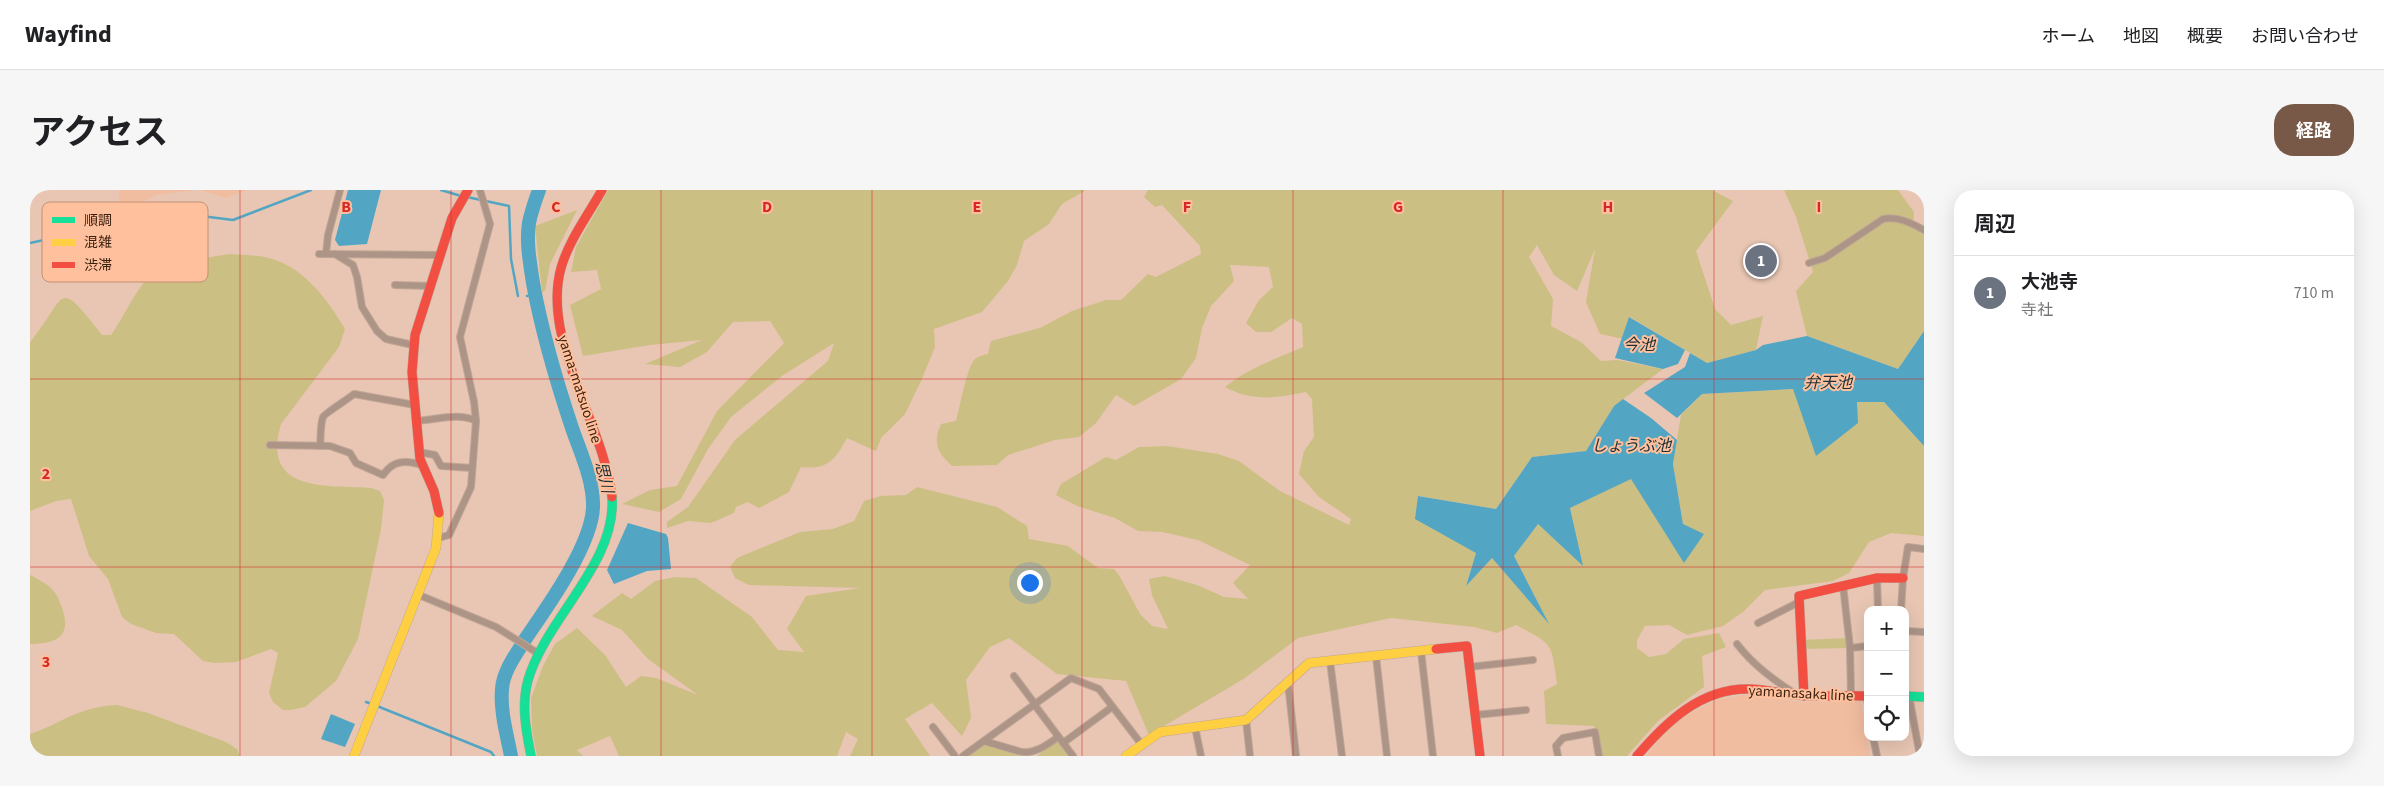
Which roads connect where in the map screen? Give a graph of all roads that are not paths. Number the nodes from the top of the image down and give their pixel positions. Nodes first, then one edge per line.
1 (340, 190) edge
2 (480, 190) edge
3 (602, 190) edge
4 (467, 191) edge
5 (1924, 230) edge
6 (335, 254) junction
7 (440, 254) junction
8 (1809, 264) dead end
9 (395, 284) dead end
10 (430, 286) junction
11 (413, 345) junction
12 (415, 405) junction
13 (417, 421) junction
14 (476, 421) junction
15 (270, 445) dead end
16 (320, 446) junction
17 (419, 452) junction
18 (421, 465) junction
19 (472, 468) junction
20 (438, 538) junction
21 (1924, 549) edge
22 (1877, 578) junction
23 (1903, 578) junction
24 (1844, 585) junction
25 (418, 595) junction
26 (1799, 602) junction
27 (1878, 606) edge
28 (1901, 606) edge
29 (1758, 622) dead end
30 (1909, 631) edge
31 (1924, 632) edge
32 (1737, 644) dead end
33 (1864, 646) edge
34 (1850, 648) junction
35 (1421, 651) junction
36 (539, 654) junction
37 (1376, 656) junction
38 (1533, 660) dead end
39 (1330, 661) junction
40 (1469, 667) junction
41 (1014, 676) dead end
42 (1288, 683) junction
43 (1801, 695) junction
44 (1851, 695) junction
45 (1909, 696) edge
46 (1924, 697) edge
47 (1864, 698) edge
48 (1035, 704) junction
49 (1909, 705) edge
50 (1112, 707) junction
51 (1526, 710) dead end
52 (1475, 715) junction
53 (1246, 720) junction
54 (933, 727) dead end
55 (1194, 727) junction
56 (1058, 737) junction
57 (984, 741) junction
58 (1874, 741) edge
59 (1063, 743) junction
60 (1142, 745) junction
61 (1132, 754) edge
62 (354, 756) edge
63 (531, 756) edge
64 (955, 756) edge
65 (962, 756) edge
66 (1073, 756) edge
67 (1201, 756) edge
68 (1250, 756) edge
69 (1296, 756) edge
70 (1342, 756) edge
71 (1388, 756) edge
72 (1433, 756) edge
73 (1480, 756) edge
74 (1558, 756) edge
75 (1599, 756) edge
76 (1638, 756) edge
77 (1877, 756) edge
78 (1920, 756) edge

1 - 6 street
2 - 14 street
3 - 36 street, yama-matsuo line
4 - 7 street
5 - 8 street
6 - 7 street
6 - 11 street
7 - 10 street
9 - 10 street
10 - 11 street
11 - 12 street
12 - 13 street
12 - 16 street
13 - 14 street
13 - 17 street
14 - 19 street
15 - 16 street
16 - 18 street
17 - 18 street
17 - 19 street
18 - 20 street
19 - 20 street
20 - 25 street
21 - 23 street
22 - 23 street
22 - 24 street
22 - 27 street
23 - 28 street
24 - 26 street
24 - 34 street
25 - 36 street
25 - 62 street
26 - 29 street
26 - 43 street
30 - 31 street
32 - 43 street
33 - 34 street
34 - 44 street
35 - 37 street
35 - 40 street
35 - 72 street
36 - 63 street, yama-matsuo line
37 - 39 street
37 - 71 street
38 - 40 street
39 - 42 street
39 - 70 street
40 - 52 street
41 - 48 street
42 - 53 street
42 - 69 street
43 - 44 street, yamanasaka line
43 - 76 street, yamanasaka line
44 - 47 street, yamanasaka line
45 - 46 street
48 - 50 street
48 - 56 street
48 - 57 street
49 - 78 street
50 - 59 street
50 - 60 street
51 - 52 street
52 - 73 street
53 - 55 street
53 - 68 street
54 - 64 street
55 - 60 street
55 - 67 street
56 - 57 street
56 - 59 street
57 - 65 street
58 - 77 street
59 - 66 street
60 - 61 street
74 - 75 street

